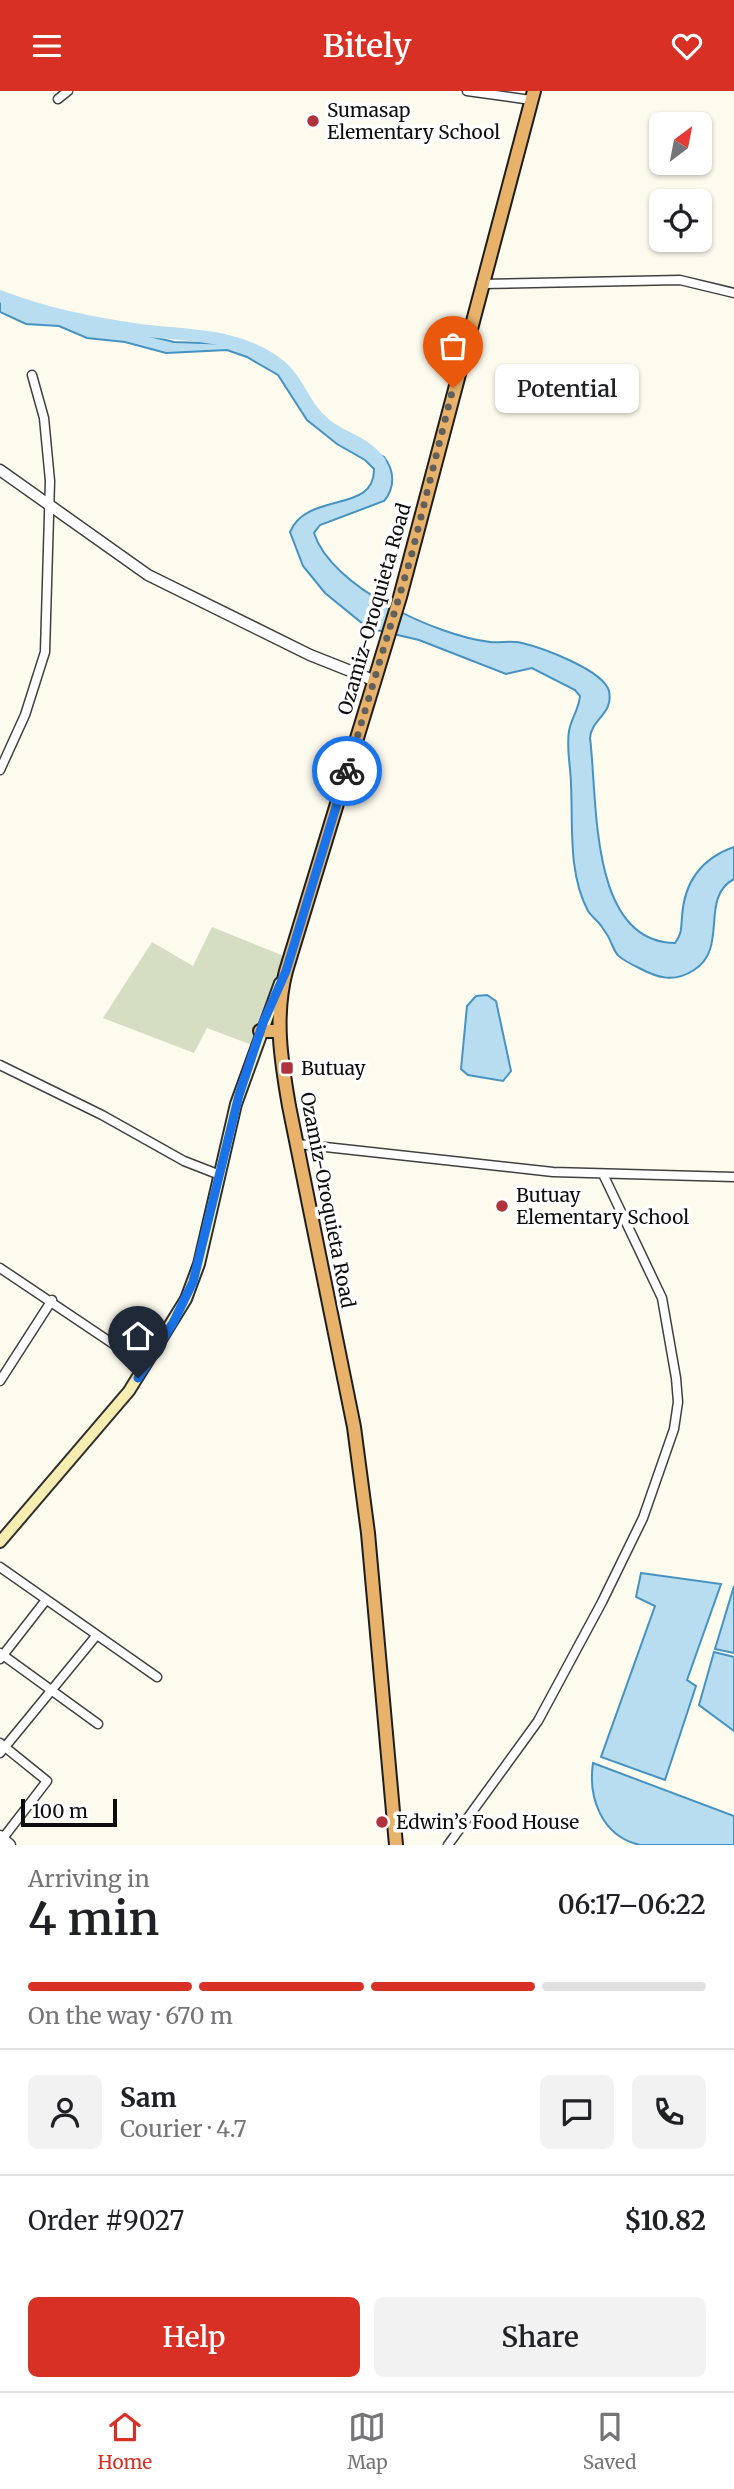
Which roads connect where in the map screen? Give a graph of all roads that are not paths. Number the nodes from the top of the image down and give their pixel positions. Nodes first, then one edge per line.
1 (68, 91) edge
2 (467, 91) edge
3 (533, 96) edge
4 (58, 99) dead end
5 (481, 284) junction
6 (734, 293) edge
7 (32, 376) dead end
8 (0, 470) edge
9 (51, 508) junction
10 (373, 680) junction
11 (0, 770) edge
12 (286, 971) junction
13 (268, 1031) junction
14 (0, 1065) edge
15 (298, 1144) junction
16 (603, 1174) junction
17 (220, 1175) junction
18 (734, 1177) edge
19 (0, 1268) edge
20 (52, 1300) junction
21 (146, 1366) junction
22 (0, 1381) edge
23 (0, 1542) edge
24 (0, 1567) edge
25 (46, 1601) junction
26 (96, 1636) junction
27 (1, 1656) edge
28 (157, 1677) dead end
29 (52, 1690) junction
30 (98, 1724) dead end
31 (2, 1748) edge
32 (3, 1841) edge
33 (396, 1845) edge
34 (448, 1845) edge

1 - 4 street
2 - 3 street
3 - 5 highway, Ozamiz-Oroquieta Road
5 - 6 street
5 - 10 highway, Ozamiz-Oroquieta Road
7 - 9 street
8 - 9 street
9 - 10 street
9 - 11 street
10 - 12 highway, Ozamiz-Oroquieta Road
12 - 13 main road
12 - 13 highway, Ozamiz-Oroquieta Road
13 - 15 highway, Ozamiz-Oroquieta Road
13 - 17 main road
14 - 17 street
15 - 16 street
15 - 33 highway, Ozamiz-Oroquieta Road
16 - 18 street
16 - 34 street
17 - 21 main road
19 - 20 street
20 - 21 street
20 - 22 street
21 - 23 main road
24 - 25 street
25 - 26 street
25 - 27 street
26 - 28 street
26 - 29 street
27 - 29 street
29 - 30 street
29 - 31 street
31 - 32 street

